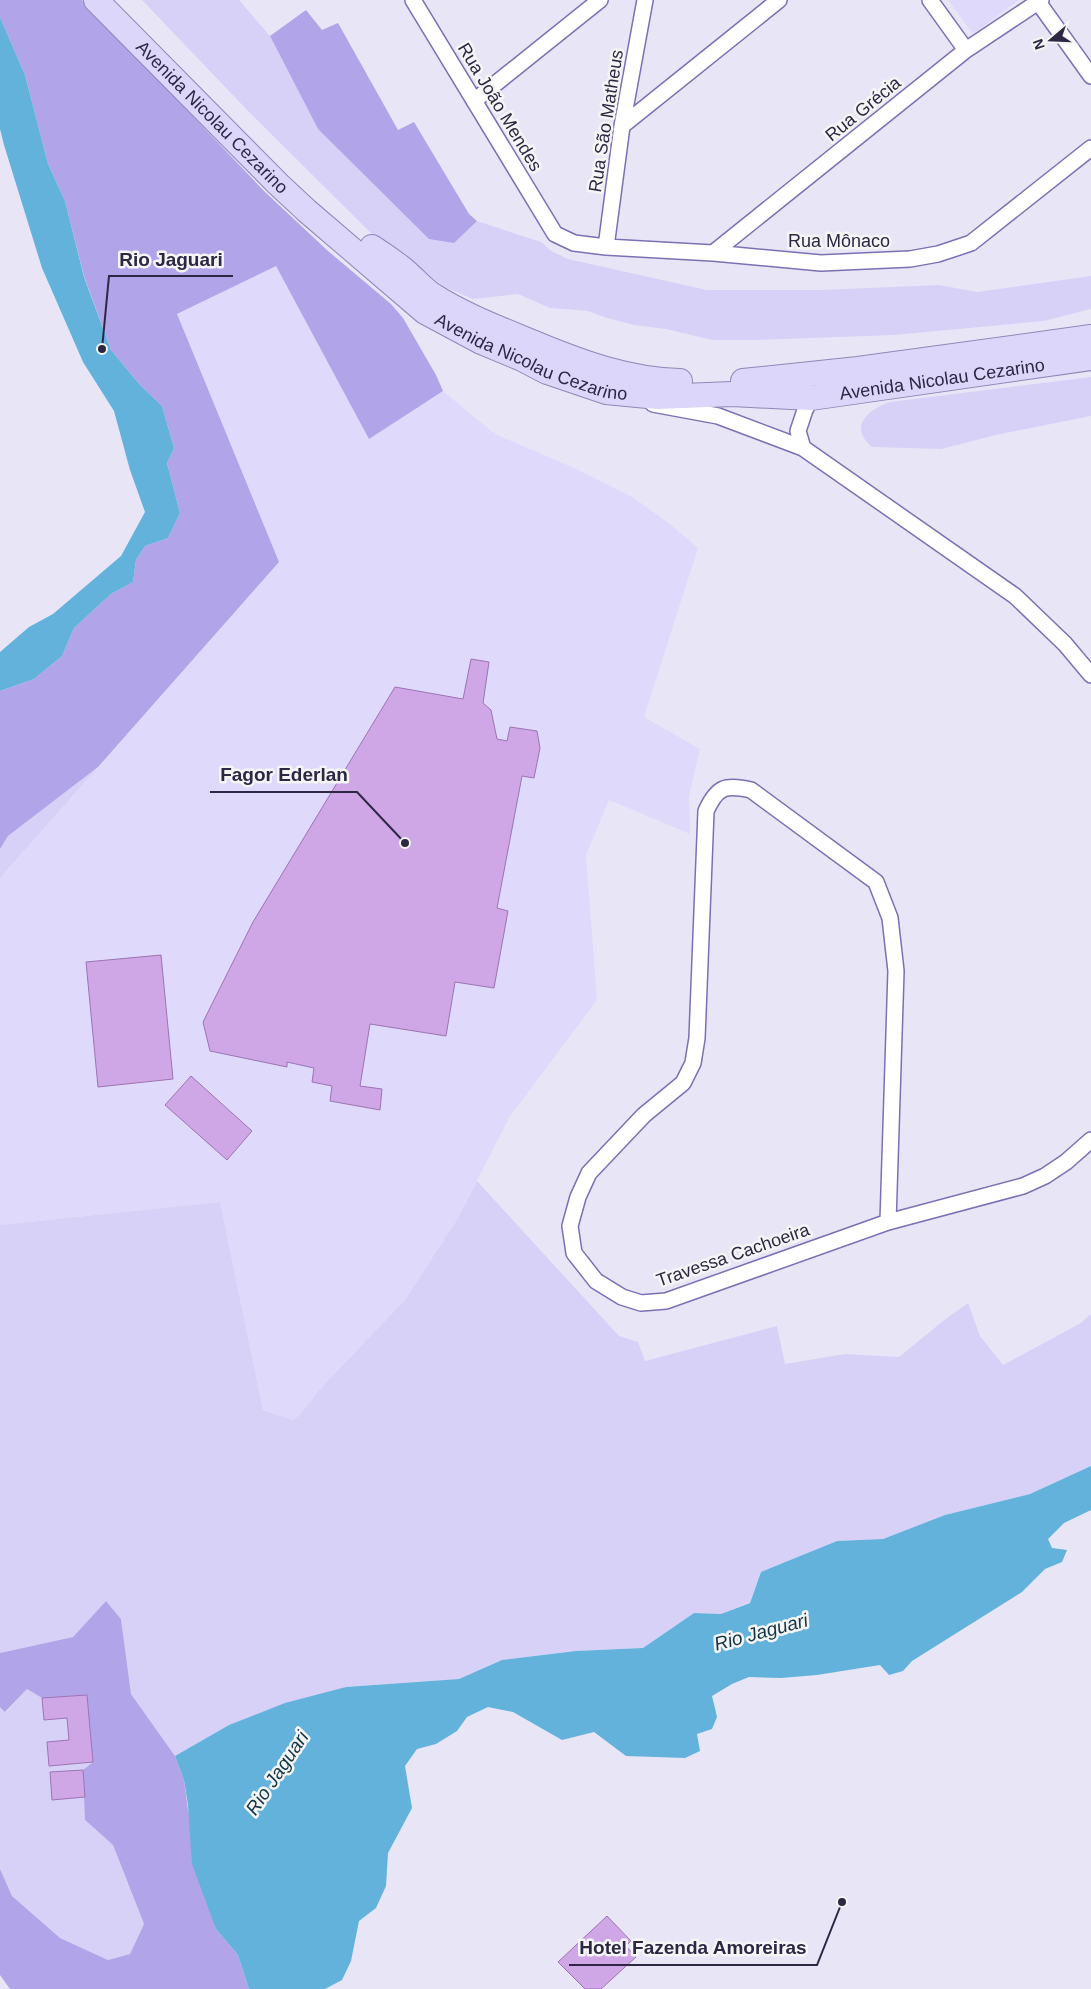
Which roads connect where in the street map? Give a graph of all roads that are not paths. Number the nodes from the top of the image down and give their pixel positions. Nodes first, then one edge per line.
1 (96, 0) edge
2 (119, 0) edge
3 (413, 0) edge
4 (600, 0) edge
5 (646, 0) edge
6 (779, 0) edge
7 (930, 0) edge
8 (1040, 1) edge
9 (966, 50) junction
10 (1091, 76) edge
11 (474, 101) junction
12 (622, 126) junction
13 (1091, 148) edge
14 (555, 234) joint
15 (606, 247) junction
16 (713, 253) junction
17 (1091, 337) edge
18 (1091, 358) edge
19 (606, 392) junction
20 (811, 398) junction
21 (803, 448) junction
22 (1091, 675) edge
23 (1091, 1140) edge
24 (888, 1222) junction

1 - 19 main road, Avenida Nicolau Cezarino
2 - 17 main road, Avenida Nicolau Cezarino
3 - 11 street, Rua João Mendes
4 - 11 street
5 - 12 street, Rua São Matheus
6 - 12 street
7 - 9 street
8 - 9 street, Rua Grécia
8 - 10 street
9 - 16 street, Rua Grécia
11 - 14 street, Rua João Mendes
12 - 15 street, Rua São Matheus
13 - 16 street, Rua Mônaco
14 - 15 street, Rua Mônaco
15 - 16 street, Rua Mônaco
18 - 20 main road, Avenida Nicolau Cezarino
19 - 20 main road, Avenida Nicolau Cezarino
19 - 21 street
20 - 21 street
21 - 22 street
23 - 24 street, Travessa Cachoeira
24 - 24 street, Travessa Cachoeira

